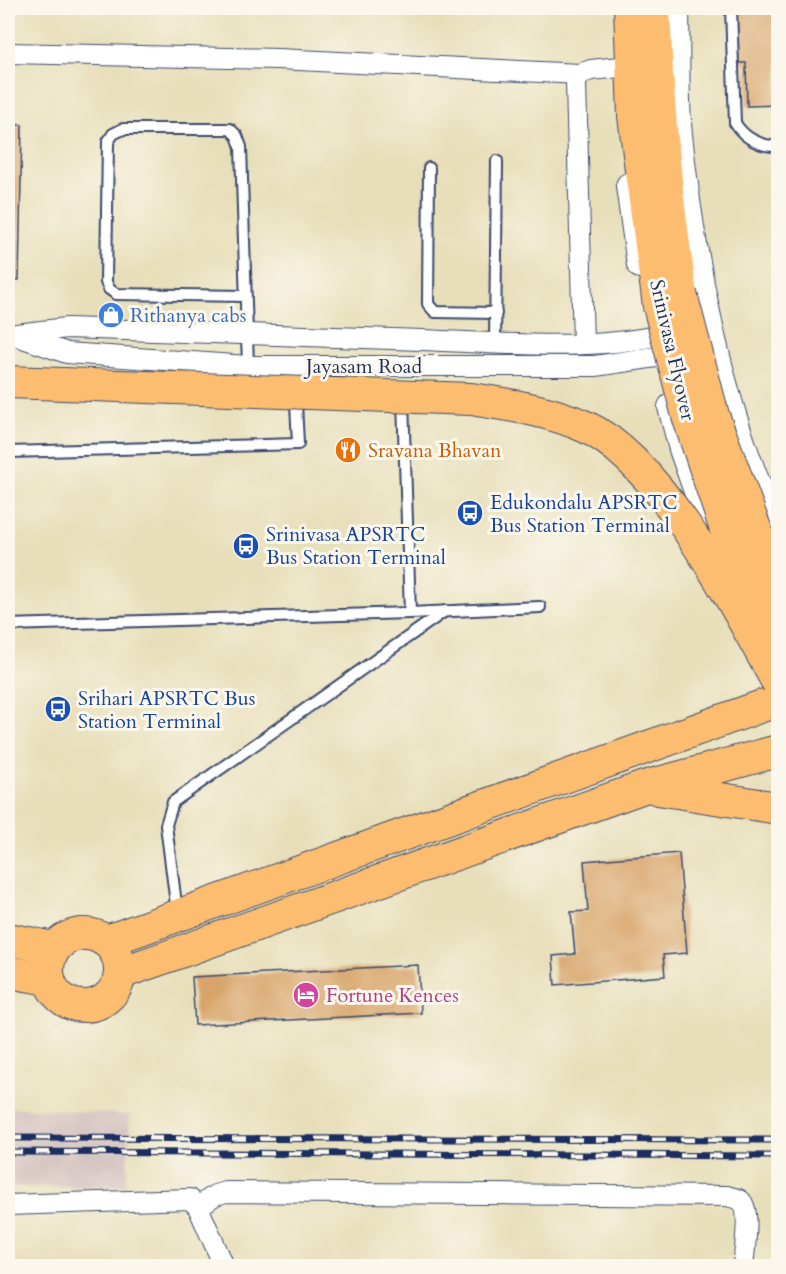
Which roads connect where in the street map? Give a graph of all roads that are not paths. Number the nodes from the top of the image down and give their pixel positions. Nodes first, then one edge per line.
1 (654, 8) edge
2 (676, 8) edge
3 (731, 8) edge
4 (618, 28) edge
5 (8, 53) edge
6 (580, 74) junction
7 (778, 146) edge
8 (497, 160) dead end
9 (429, 168) dead end
10 (246, 296) junction
11 (496, 313) junction
12 (710, 320) junction
13 (248, 334) junction
14 (11, 335) edge
15 (495, 343) junction
16 (583, 343) junction
17 (715, 345) junction
18 (657, 348) junction
19 (248, 366) junction
20 (8, 382) edge
21 (8, 452) edge
22 (778, 530) edge
23 (778, 580) edge
24 (540, 607) dead end
25 (445, 611) junction
26 (410, 613) junction
27 (8, 625) edge
28 (778, 641) edge
29 (778, 693) edge
30 (778, 751) edge
31 (644, 787) junction
32 (778, 808) edge
33 (178, 915) junction
34 (8, 939) edge
35 (107, 941) junction
36 (53, 948) junction
37 (8, 972) edge
38 (121, 973) junction
39 (49, 979) junction
40 (8, 1205) edge
41 (198, 1207) junction
42 (224, 1266) edge
43 (743, 1266) edge

1 - 23 main road, Srinivasa Flyover, bridge
2 - 12 street
3 - 7 lane
4 - 6 street
4 - 18 street
4 - 28 main road, Srinivasa Flyover, bridge
5 - 6 street
6 - 16 street
8 - 11 lane
9 - 11 lane
10 - 10 lane
10 - 13 lane
11 - 15 lane
12 - 17 street
12 - 18 street, Jayasam Road
13 - 14 street, Jayasam Road
13 - 15 street, Jayasam Road
13 - 19 lane
14 - 19 street, Jayasam Road
15 - 16 street, Jayasam Road
16 - 18 street, Jayasam Road
17 - 18 street, Jayasam Road
17 - 22 street
18 - 19 street, Jayasam Road
18 - 29 street
20 - 29 main road, bridge
21 - 26 lane
24 - 25 lane
25 - 26 lane
25 - 33 lane
26 - 27 lane
29 - 33 main road
30 - 31 main road
31 - 32 main road
31 - 38 main road
33 - 35 main road
34 - 36 main road
35 - 36 main road
35 - 38 main road
36 - 39 main road
37 - 39 main road
38 - 39 main road
40 - 41 street
41 - 42 street
41 - 43 street

